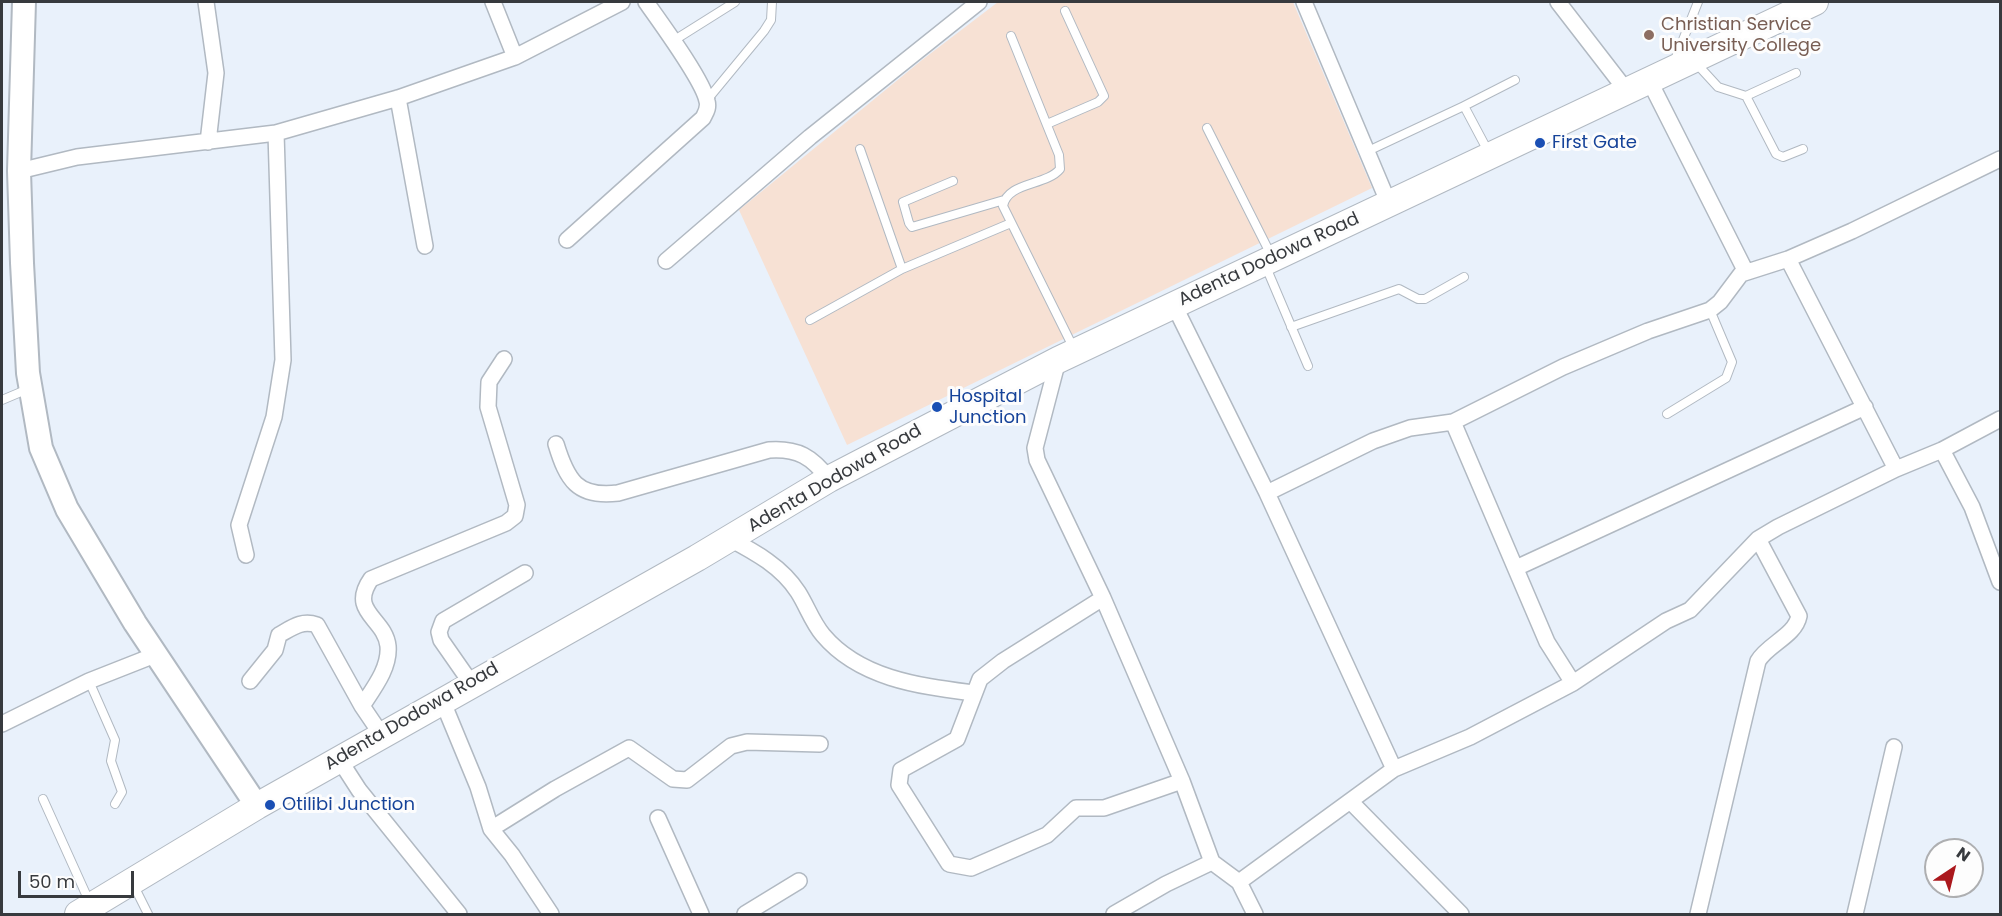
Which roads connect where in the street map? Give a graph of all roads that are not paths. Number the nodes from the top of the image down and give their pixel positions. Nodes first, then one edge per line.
1 (24, 2) edge
2 (206, 2) edge
3 (492, 2) edge
4 (622, 2) edge
5 (646, 2) edge
6 (735, 2) edge
7 (772, 2) edge
8 (979, 2) edge
9 (1304, 2) edge
10 (1558, 2) edge
11 (1698, 2) edge
12 (1815, 2) edge
13 (1065, 11) dead end
14 (1011, 36) dead end
15 (672, 42) junction
16 (515, 57) junction
17 (1682, 63) junction
18 (1796, 73) dead end
19 (1515, 80) dead end
20 (1638, 85) junction
21 (1746, 96) junction
22 (398, 98) junction
23 (707, 100) junction
24 (1464, 106) junction
25 (1047, 124) junction
26 (1206, 128) dead end
27 (276, 133) junction
28 (208, 142) junction
29 (860, 149) dead end
30 (1803, 149) dead end
31 (1368, 151) junction
32 (1490, 155) junction
33 (2001, 159) edge
34 (19, 171) junction
35 (953, 181) dead end
36 (1004, 200) junction
37 (1389, 204) junction
38 (1011, 222) junction
39 (567, 240) dead end
40 (425, 246) dead end
41 (1788, 259) junction
42 (1269, 260) junction
43 (666, 261) dead end
44 (902, 269) junction
45 (1746, 272) junction
46 (1464, 277) dead end
47 (1174, 305) junction
48 (1710, 310) junction
49 (810, 320) dead end
50 (1291, 327) junction
51 (1067, 356) junction
52 (504, 359) dead end
53 (1308, 366) dead end
54 (30, 388) junction
55 (2, 400) edge
56 (1865, 407) junction
57 (1667, 414) dead end
58 (2001, 419) edge
59 (1454, 422) junction
60 (556, 444) dead end
61 (1942, 450) junction
62 (1896, 469) junction
63 (829, 479) junction
64 (1267, 493) junction
65 (730, 539) junction
66 (1758, 539) junction
67 (246, 555) dead end
68 (1516, 568) junction
69 (525, 573) dead end
70 (2001, 582) edge
71 (1103, 598) junction
72 (155, 655) junction
73 (89, 681) junction
74 (250, 681) dead end
75 (471, 683) junction
76 (1573, 683) junction
77 (973, 693) junction
78 (442, 700) junction
79 (362, 706) junction
80 (2, 724) edge
81 (381, 734) junction
82 (820, 744) dead end
83 (1894, 747) dead end
84 (339, 759) junction
85 (1394, 769) junction
86 (1182, 780) junction
87 (43, 799) dead end
88 (1351, 801) junction
89 (115, 804) dead end
90 (257, 806) junction
91 (658, 818) dead end
92 (491, 829) junction
93 (1212, 862) junction
94 (799, 881) dead end
95 (132, 882) junction
96 (1239, 882) junction
97 (85, 910) edge
98 (148, 915) edge
99 (459, 915) edge
100 (551, 915) edge
101 (701, 915) edge
102 (745, 915) edge
103 (1114, 915) edge
104 (1255, 915) edge
105 (1461, 915) edge
106 (1698, 915) edge
107 (1855, 915) edge

1 - 34 main road
2 - 28 street
3 - 16 street
4 - 16 street
5 - 15 street
6 - 15 lane
7 - 23 lane
8 - 43 street
9 - 31 street
10 - 20 street
11 - 17 lane
12 - 17 main road, Adenta Dodowa Road
13 - 25 lane
14 - 25 lane
15 - 23 street
16 - 22 street
17 - 20 main road, Adenta Dodowa Road
17 - 21 lane
18 - 21 lane
19 - 24 lane
20 - 32 main road, Adenta Dodowa Road
20 - 45 street
21 - 30 lane
22 - 27 street
22 - 40 street
23 - 39 street
24 - 31 lane
24 - 32 lane
25 - 36 lane
26 - 42 lane
27 - 28 street
27 - 67 street
28 - 34 street
29 - 44 lane
31 - 37 street
32 - 37 main road, Adenta Dodowa Road
33 - 41 street
34 - 54 main road
35 - 36 lane
36 - 38 lane
37 - 42 main road, Adenta Dodowa Road
38 - 44 lane
38 - 51 lane
41 - 45 street
41 - 56 street
42 - 47 main road, Adenta Dodowa Road
42 - 50 lane
44 - 49 lane
45 - 48 street
46 - 50 lane
47 - 51 main road, Adenta Dodowa Road
47 - 64 street
48 - 57 lane
48 - 59 street
50 - 53 lane
51 - 63 main road, Adenta Dodowa Road
51 - 71 street
52 - 79 street
54 - 55 lane
54 - 72 main road
56 - 62 street
56 - 68 street
58 - 61 street
59 - 64 street
59 - 68 street
60 - 63 street
61 - 62 street
61 - 70 street
62 - 66 street
63 - 65 main road, Adenta Dodowa Road
64 - 85 street
65 - 75 main road, Adenta Dodowa Road
65 - 77 street
66 - 76 street
66 - 106 street
68 - 76 street
69 - 75 street
71 - 77 street
71 - 86 street
72 - 73 street
72 - 90 main road
73 - 80 street
73 - 89 lane
74 - 79 street
75 - 78 main road, Adenta Dodowa Road
76 - 85 street
77 - 86 street
78 - 81 main road, Adenta Dodowa Road
78 - 92 street
79 - 81 street
81 - 84 main road, Adenta Dodowa Road
82 - 92 street
83 - 107 street
84 - 90 main road, Adenta Dodowa Road
84 - 99 street
85 - 88 street
86 - 93 street
87 - 97 lane
88 - 96 street
88 - 105 street
90 - 95 main road, Adenta Dodowa Road
91 - 101 street
92 - 100 street
93 - 96 street
93 - 103 street
94 - 102 street
95 - 97 main road, Adenta Dodowa Road
95 - 98 lane
96 - 104 street

